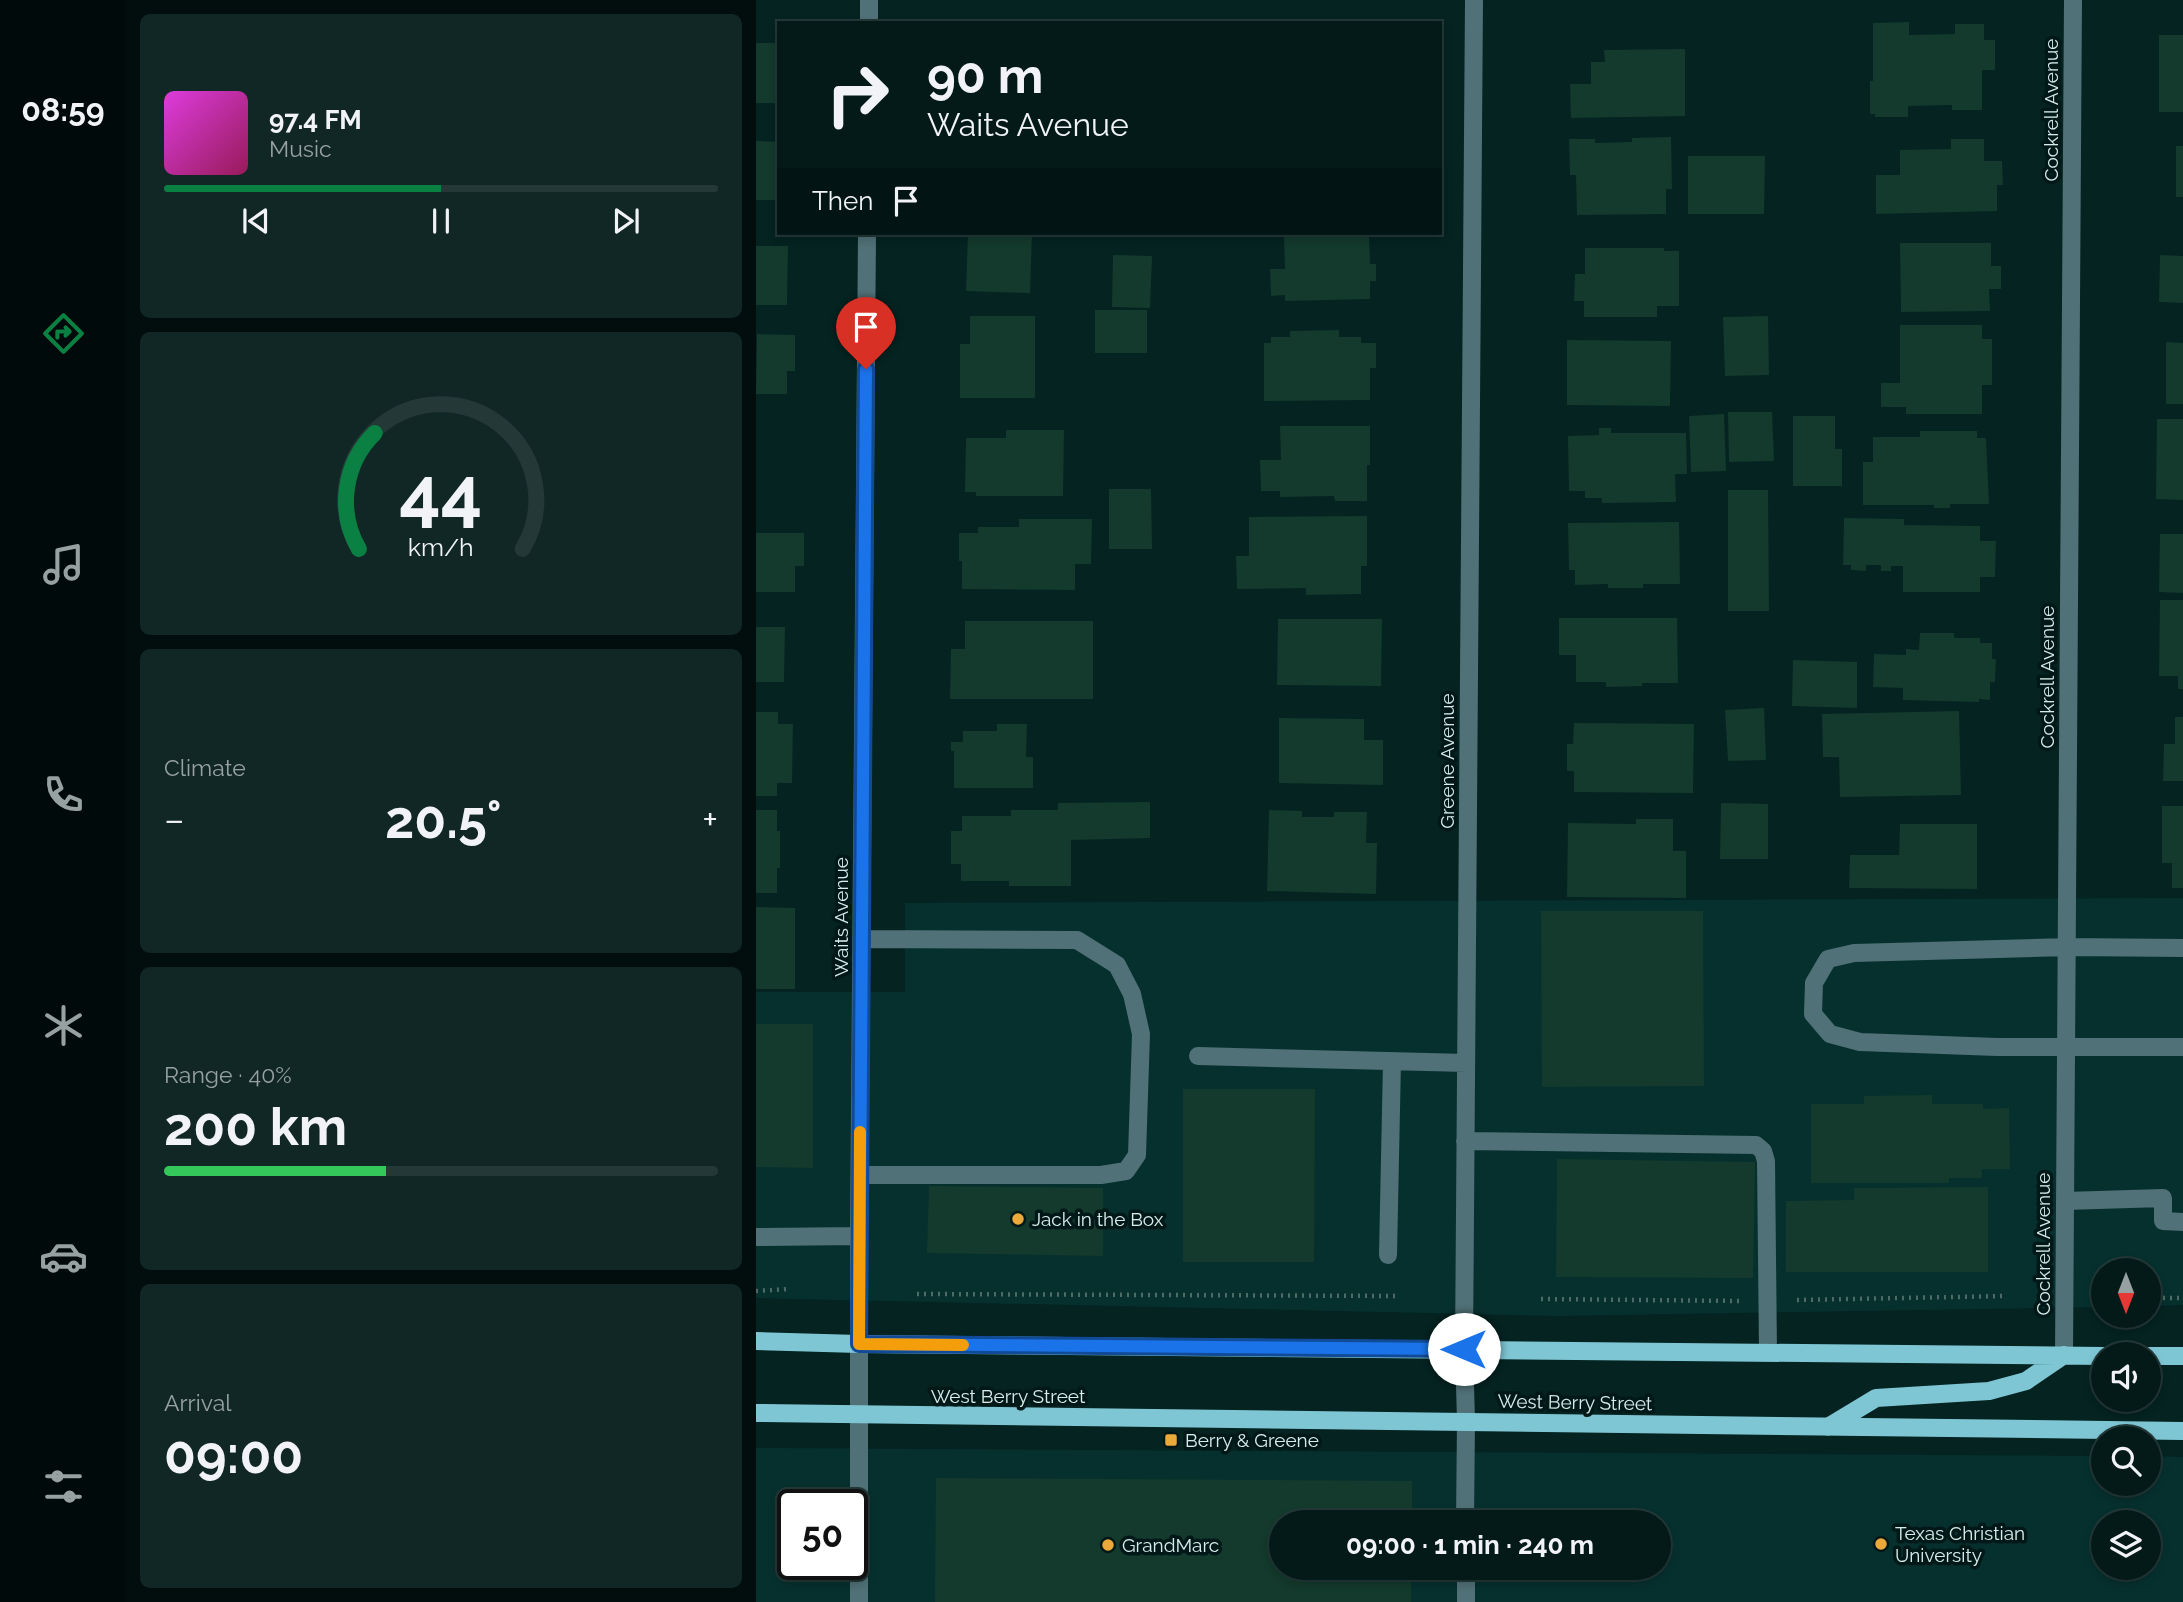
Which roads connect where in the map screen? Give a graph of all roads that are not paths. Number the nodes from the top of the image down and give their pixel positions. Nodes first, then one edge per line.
1 (869, 0) edge
2 (1474, 0) edge
3 (2073, 0) edge
4 (869, 21) edge
5 (867, 235) edge
6 (862, 939) junction
7 (2067, 947) junction
8 (2183, 948) edge
9 (2067, 1046) junction
10 (2183, 1047) edge
11 (1198, 1056) dead end
12 (1392, 1061) junction
13 (1466, 1063) junction
14 (1465, 1141) junction
15 (860, 1175) junction
16 (2065, 1201) junction
17 (2183, 1222) edge
18 (859, 1236) junction
19 (756, 1237) edge
20 (1388, 1255) dead end
21 (756, 1341) edge
22 (859, 1344) junction
23 (1464, 1349) junction
24 (1768, 1352) junction
25 (2064, 1355) junction
26 (2091, 1356) edge
27 (2161, 1356) edge
28 (2183, 1356) edge
29 (756, 1413) edge
30 (859, 1415) junction
31 (1466, 1421) junction
32 (1828, 1427) junction
33 (2183, 1431) edge
34 (1465, 1510) edge
35 (1466, 1580) edge
36 (859, 1602) edge
37 (1466, 1602) edge

1 - 4 street
2 - 13 street, Greene Avenue
3 - 7 street, Cockrell Avenue
5 - 6 street, Waits Avenue
6 - 15 street, Waits Avenue
6 - 15 street
7 - 8 street
7 - 9 street, Cockrell Avenue
7 - 9 street
9 - 10 street
9 - 16 street, Cockrell Avenue
11 - 12 street
12 - 13 street
12 - 20 street
13 - 14 street, Greene Avenue
14 - 23 street, Greene Avenue
14 - 24 street
15 - 18 street, Waits Avenue
16 - 17 street
16 - 25 street, Cockrell Avenue
18 - 19 street
18 - 22 street, Waits Avenue
21 - 22 main road
22 - 23 main road
22 - 30 street, Waits Avenue
23 - 24 main road
23 - 31 street, Greene Avenue
24 - 25 main road
25 - 26 main road
25 - 32 main road
27 - 28 main road
29 - 30 main road, West Berry Street
30 - 31 main road, West Berry Street
30 - 36 street, Waits Avenue
31 - 32 main road, West Berry Street
31 - 34 street, Greene Avenue
32 - 33 main road, West Berry Street
35 - 37 street

